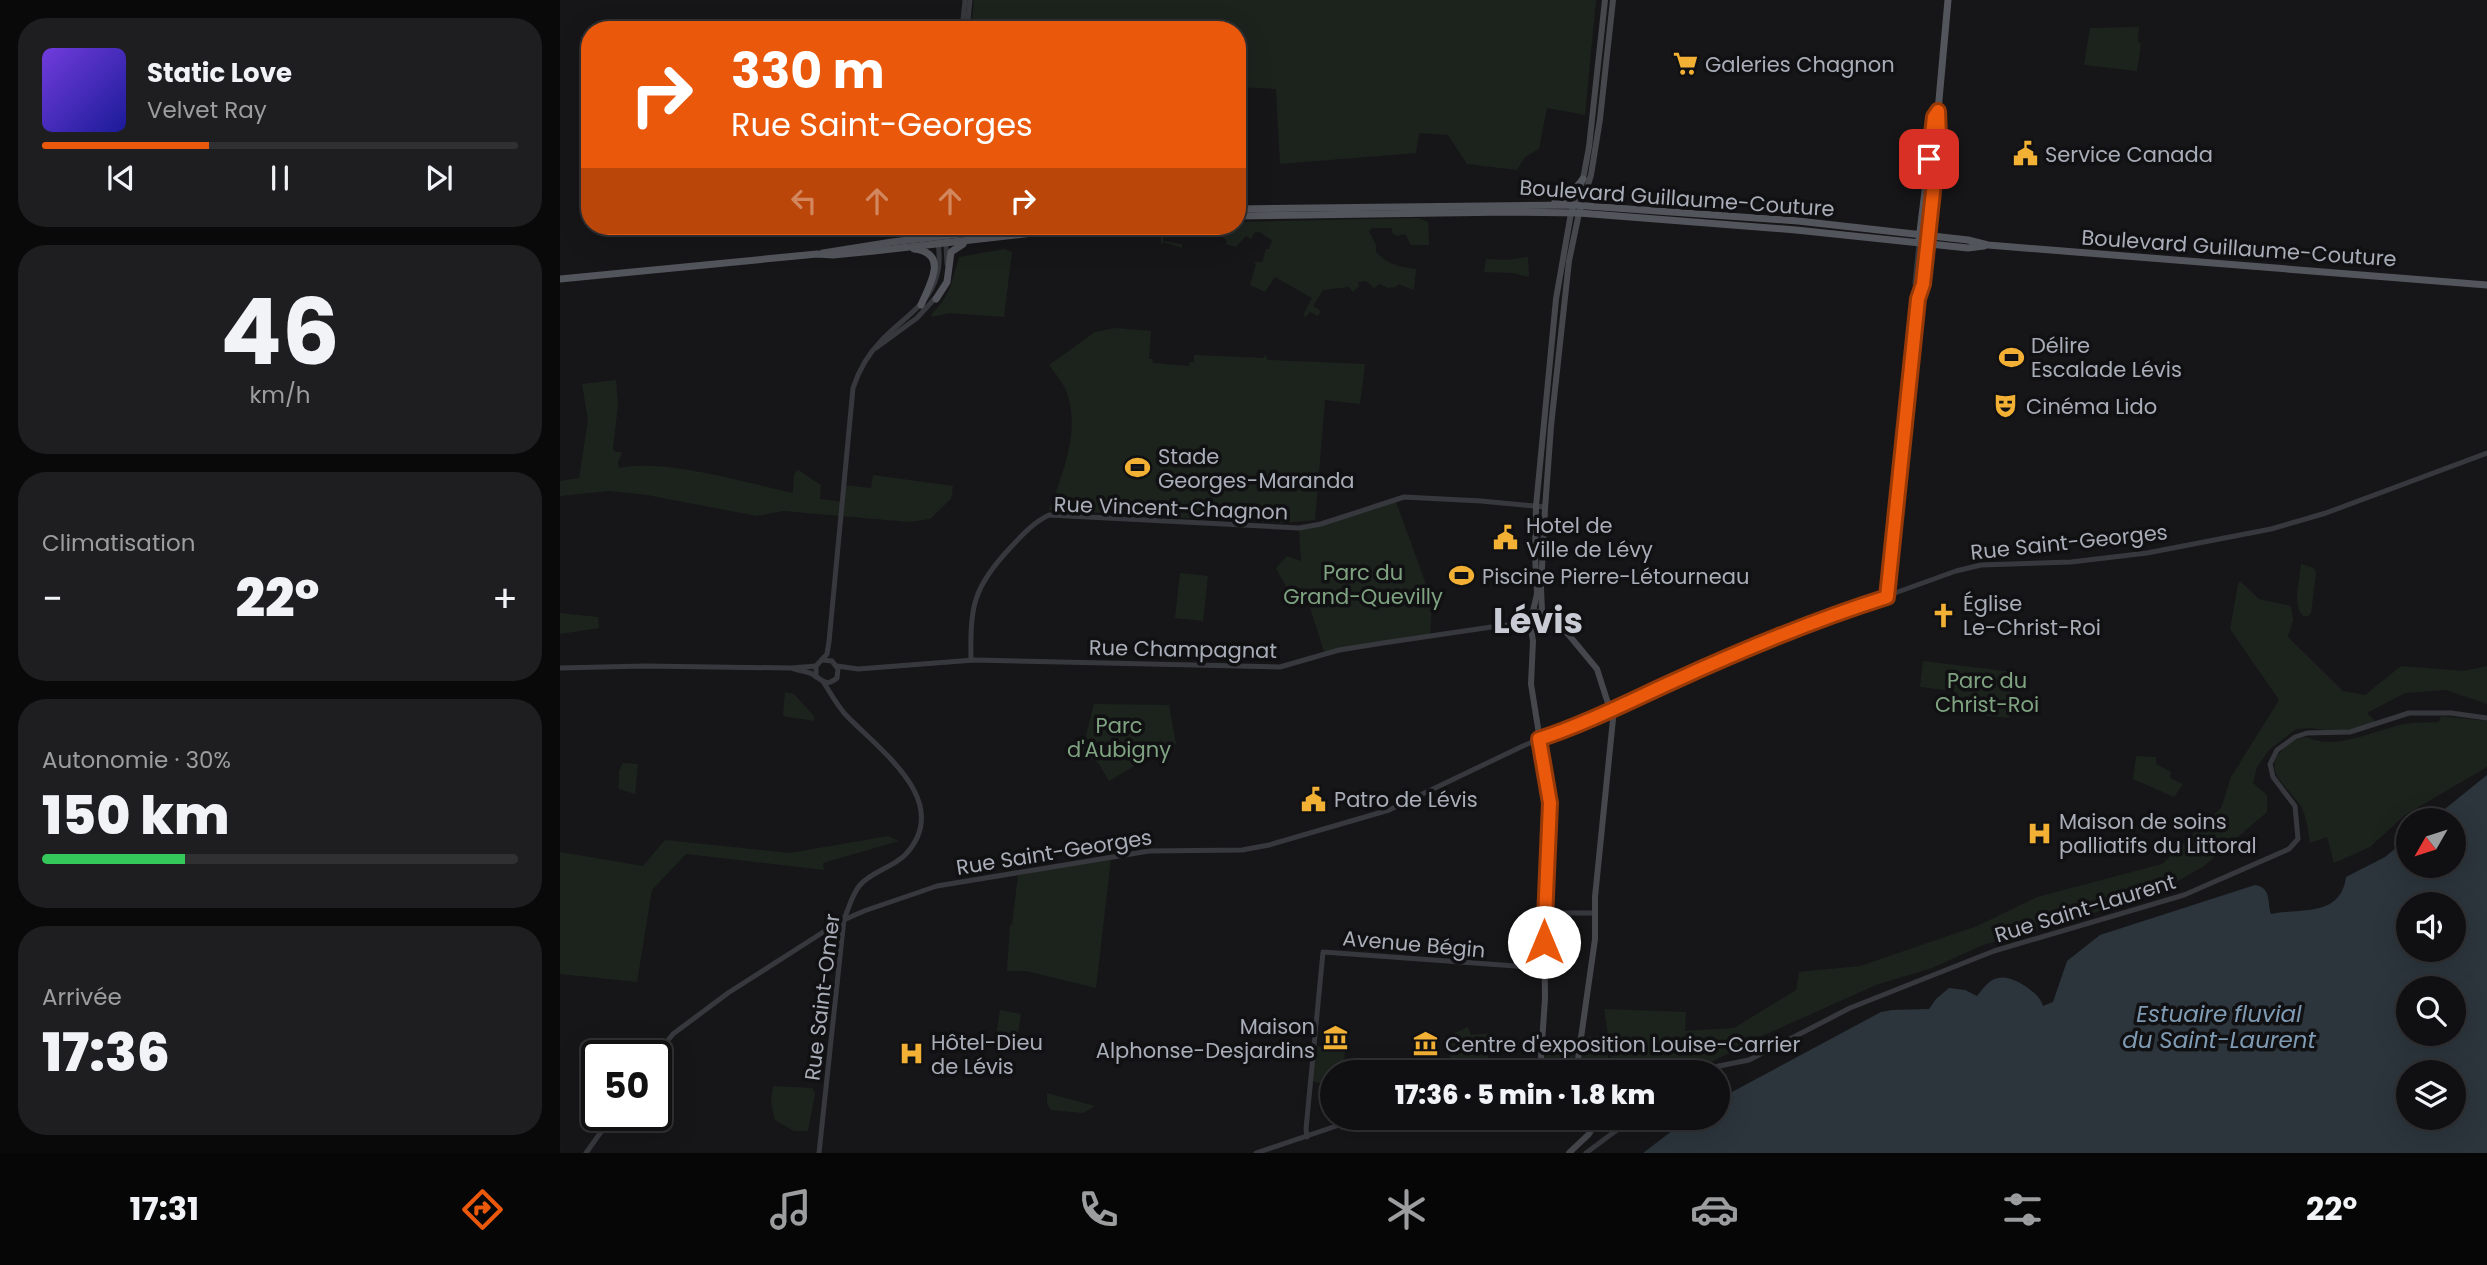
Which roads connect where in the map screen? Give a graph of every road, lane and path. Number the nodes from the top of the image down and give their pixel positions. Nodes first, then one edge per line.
1 (968, 0) edge
2 (1605, 0) edge
3 (1613, 0) edge
4 (1948, 0) edge
5 (966, 21) edge
6 (1938, 111) junction
7 (1947, 172) dead end
8 (1583, 179) junction
9 (1934, 186) junction
10 (1535, 204) junction
11 (1246, 209) edge
12 (1576, 209) junction
13 (1246, 216) edge
14 (940, 235) edge
15 (942, 235) edge
16 (988, 235) joint
17 (941, 240) junction
18 (1924, 240) junction
19 (900, 248) junction
20 (819, 254) junction
21 (560, 279) edge
22 (2487, 285) edge
23 (936, 299) junction
24 (921, 305) junction
25 (876, 348) junction
26 (2487, 453) edge
27 (1536, 506) junction
28 (1545, 507) junction
29 (1887, 597) junction
30 (1531, 613) junction
31 (1544, 614) junction
32 (1505, 625) junction
33 (1529, 626) junction
34 (1540, 630) junction
35 (830, 642) junction
36 (971, 660) junction
37 (832, 661) junction
38 (819, 664) junction
39 (837, 666) junction
40 (560, 668) edge
41 (791, 668) junction
42 (858, 669) junction
43 (816, 677) junction
44 (836, 678) junction
45 (824, 683) junction
46 (1534, 696) junction
47 (833, 699) junction
48 (1611, 711) junction
49 (2487, 718) edge
50 (1539, 739) junction
51 (854, 894) junction
52 (864, 911) junction
53 (1544, 913) junction
54 (1594, 913) junction
55 (844, 919) junction
56 (1544, 968) junction
57 (668, 1040) edge
58 (1542, 1060) edge
59 (1577, 1060) edge
60 (1730, 1064) edge
61 (1327, 1130) edge
62 (1592, 1130) edge
63 (1617, 1130) edge
64 (602, 1131) edge
65 (1307, 1137) junction
66 (586, 1153) edge
67 (819, 1153) edge
68 (1256, 1153) edge
69 (1569, 1153) edge
70 (1587, 1153) edge

1 - 5 street
2 - 8 main road
3 - 12 main road
4 - 6 main road
6 - 9 main road
6 - 18 main road
7 - 9 main road
8 - 10 main road
8 - 12 main road
9 - 18 main road
10 - 11 main road, Boulevard Guillaume-Couture
10 - 12 main road, Boulevard Guillaume-Couture
12 - 13 main road, Boulevard Guillaume-Couture
12 - 18 main road, Boulevard Guillaume-Couture
12 - 27 main road
12 - 28 main road
14 - 17 street
15 - 17 street
16 - 17 main road
16 - 23 main road
17 - 19 main road
17 - 20 main road
17 - 23 street
17 - 24 street
18 - 22 main road, Boulevard Guillaume-Couture
18 - 29 street
19 - 20 main road
19 - 24 main road
20 - 21 main road
23 - 25 street
24 - 25 street
25 - 35 street
26 - 29 street, Rue Saint-Georges
27 - 28 street, Rue Vincent-Chagnon
27 - 30 main road
27 - 36 street, Rue Vincent-Chagnon
28 - 31 main road
29 - 48 street, Rue Saint-Georges
30 - 31 main road
30 - 32 street, Rue Champagnat
30 - 33 main road
31 - 34 main road
31 - 48 main road
32 - 33 street, Rue Champagnat
32 - 36 street, Rue Champagnat
33 - 34 main road
33 - 46 main road
34 - 46 main road
35 - 37 street
35 - 38 street
36 - 42 street, Rue Champagnat
37 - 38 street
37 - 39 street
38 - 41 street
38 - 43 street
39 - 42 street, Rue Champagnat
39 - 44 street
40 - 41 street
41 - 43 street
42 - 44 street, Rue Champagnat
43 - 45 street
44 - 45 street
44 - 47 street
45 - 47 street, Rue Saint-Omer
46 - 50 main road
47 - 51 street, Rue Saint-Omer
48 - 50 street, Rue Saint-Georges
48 - 54 main road
49 - 60 street, Rue Saint-Laurent
50 - 52 street, Rue Saint-Georges
50 - 53 main road
51 - 52 street
51 - 55 street, Rue Saint-Omer
52 - 55 street, Rue Saint-Georges
53 - 54 street
53 - 56 main road
54 - 59 main road
55 - 57 street, Rue Saint-Georges
55 - 67 street, Rue Saint-Omer
56 - 58 main road
56 - 65 street, Avenue Bégin
61 - 65 street
62 - 69 main road
63 - 70 street
64 - 66 street
65 - 68 street

